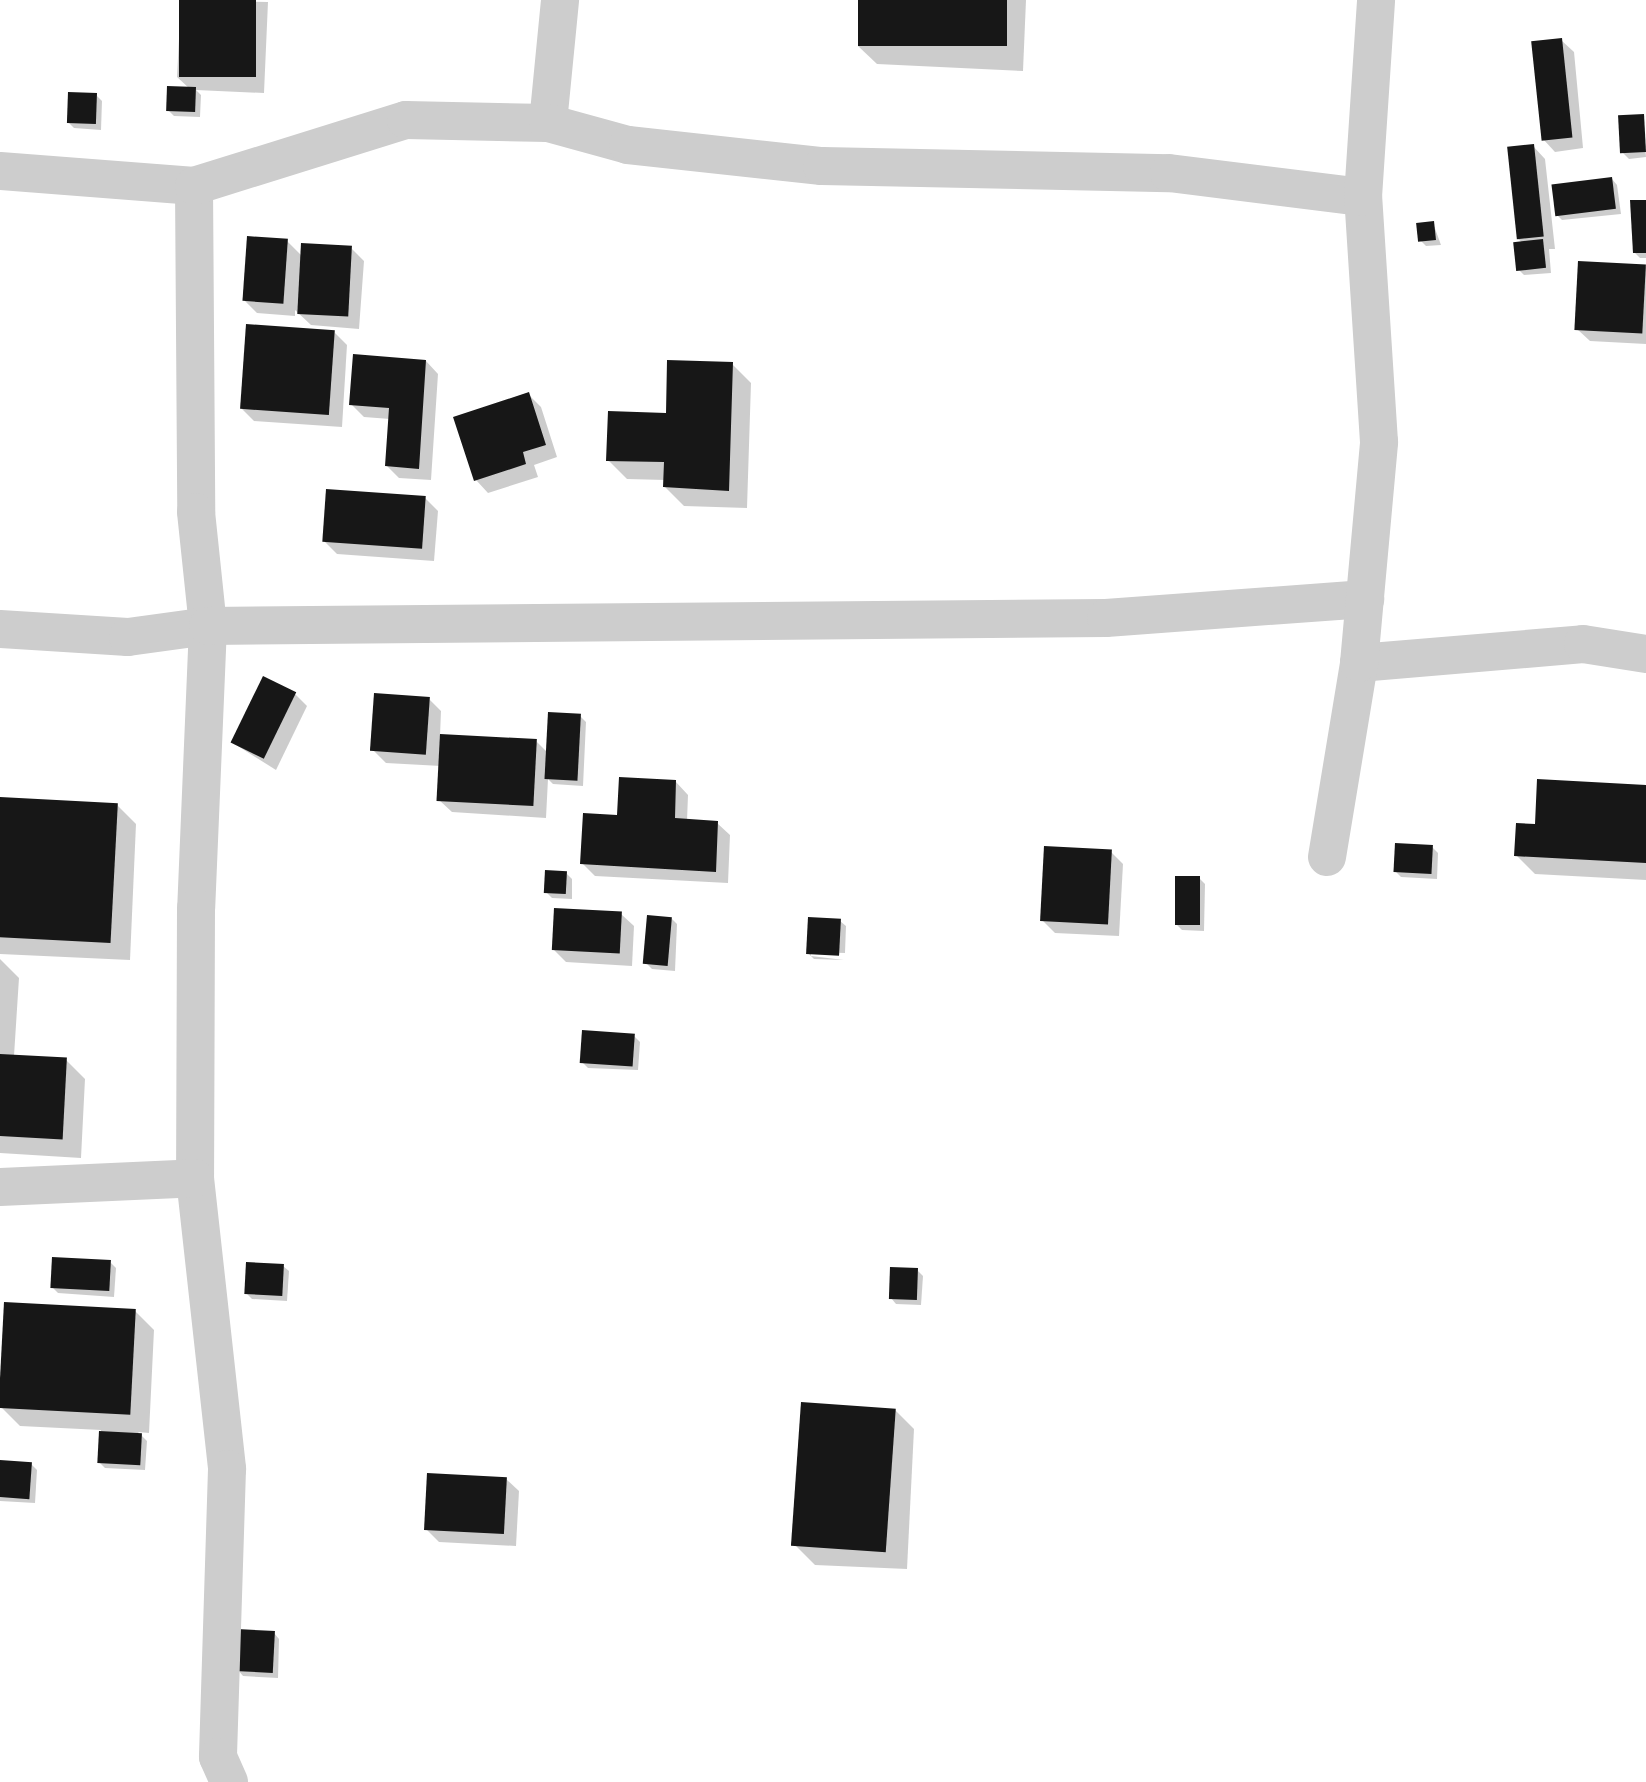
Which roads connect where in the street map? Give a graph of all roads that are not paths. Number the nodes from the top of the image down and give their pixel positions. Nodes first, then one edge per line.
1 (560, 0) edge
2 (1376, 0) edge
3 (548, 123) junction
4 (0, 171) edge
5 (194, 186) junction
6 (1363, 197) junction
7 (1365, 599) junction
8 (208, 626) junction
9 (0, 629) edge
10 (1646, 654) edge
11 (1359, 663) junction
12 (1327, 857) dead end
13 (195, 1178) junction
14 (0, 1187) edge
15 (229, 1782) edge

1 - 3 street
2 - 6 street
3 - 5 street
3 - 6 street
4 - 5 street
5 - 8 street
6 - 7 street
7 - 8 street
7 - 11 street
8 - 9 street
8 - 13 street
10 - 11 street
11 - 12 street
13 - 14 street
13 - 15 street

